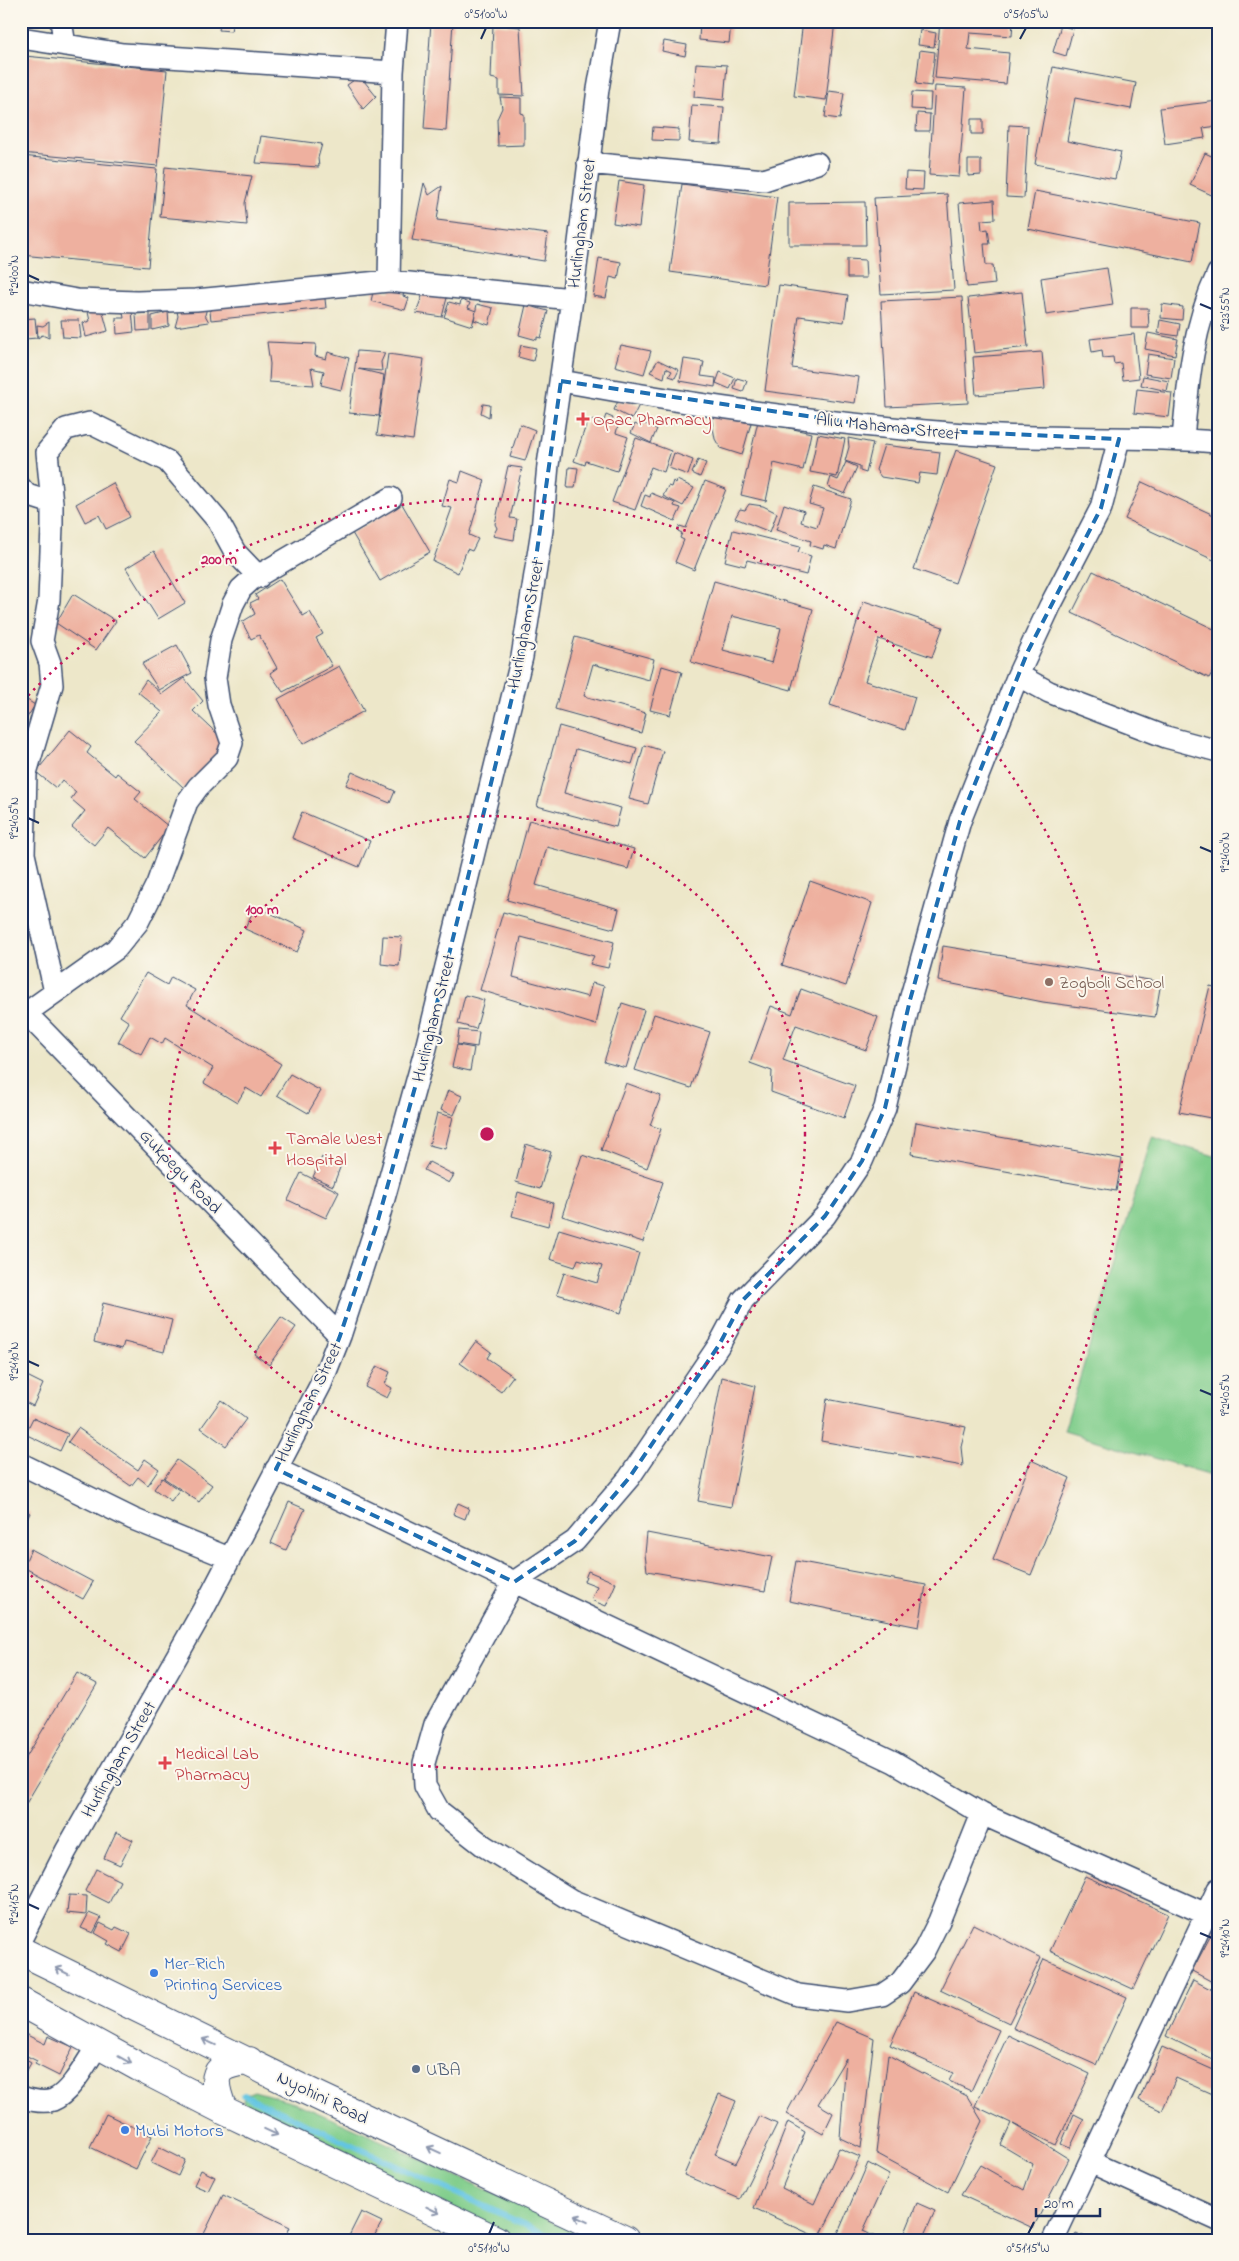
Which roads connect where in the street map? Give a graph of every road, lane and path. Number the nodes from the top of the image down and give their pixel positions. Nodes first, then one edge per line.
1 (62, 21) edge
2 (397, 21) edge
3 (610, 21) edge
4 (21, 38) edge
5 (65, 45) junction
6 (394, 72) junction
7 (817, 163) dead end
8 (588, 164) junction
9 (1218, 273) edge
10 (389, 280) junction
11 (21, 290) edge
12 (572, 299) junction
13 (561, 381) junction
14 (1120, 439) junction
15 (1183, 439) junction
16 (1218, 442) edge
17 (21, 488) edge
18 (391, 498) dead end
19 (52, 503) junction
20 (259, 577) junction
21 (1018, 675) junction
22 (1218, 751) edge
23 (55, 992) junction
24 (24, 1010) edge
25 (340, 1336) junction
26 (21, 1464) edge
27 (276, 1469) junction
28 (229, 1558) junction
29 (514, 1582) junction
30 (982, 1814) junction
31 (1218, 1889) edge
32 (1206, 1914) junction
33 (21, 1939) edge
34 (21, 1951) edge
35 (21, 2002) edge
36 (98, 2045) junction
37 (249, 2061) junction
38 (21, 2097) edge
39 (223, 2110) junction
40 (1090, 2162) junction
41 (1218, 2220) edge
42 (496, 2240) edge
43 (625, 2240) edge
44 (1053, 2240) edge

1 - 5 street
2 - 6 street
3 - 8 street, Hurlingham Street
4 - 5 street
5 - 6 street
6 - 10 street
7 - 8 street
8 - 12 street, Hurlingham Street
9 - 15 street
10 - 11 street
10 - 12 street
12 - 13 street, Hurlingham Street
13 - 14 street, Aliu Mahama Street
13 - 25 street, Hurlingham Street
14 - 15 street, Aliu Mahama Street
14 - 21 street
15 - 16 street, Aliu Mahama Street
17 - 19 street
18 - 20 street
19 - 20 street
19 - 23 street
20 - 23 street
21 - 22 street
21 - 29 street
23 - 24 street
24 - 25 street, Gukpegu Road
25 - 27 street, Hurlingham Street
26 - 28 street
27 - 28 street, Hurlingham Street
27 - 29 street
28 - 33 street, Hurlingham Street
29 - 30 street
29 - 30 street
30 - 32 street
31 - 32 street
32 - 40 street
37 -> 34 main road, Nyohini Road
35 - 36 main road
36 - 38 street
36 -> 39 main road
37 - 39 main road
43 -> 37 main road, Nyohini Road
39 -> 42 main road
40 - 41 street
40 - 44 street

